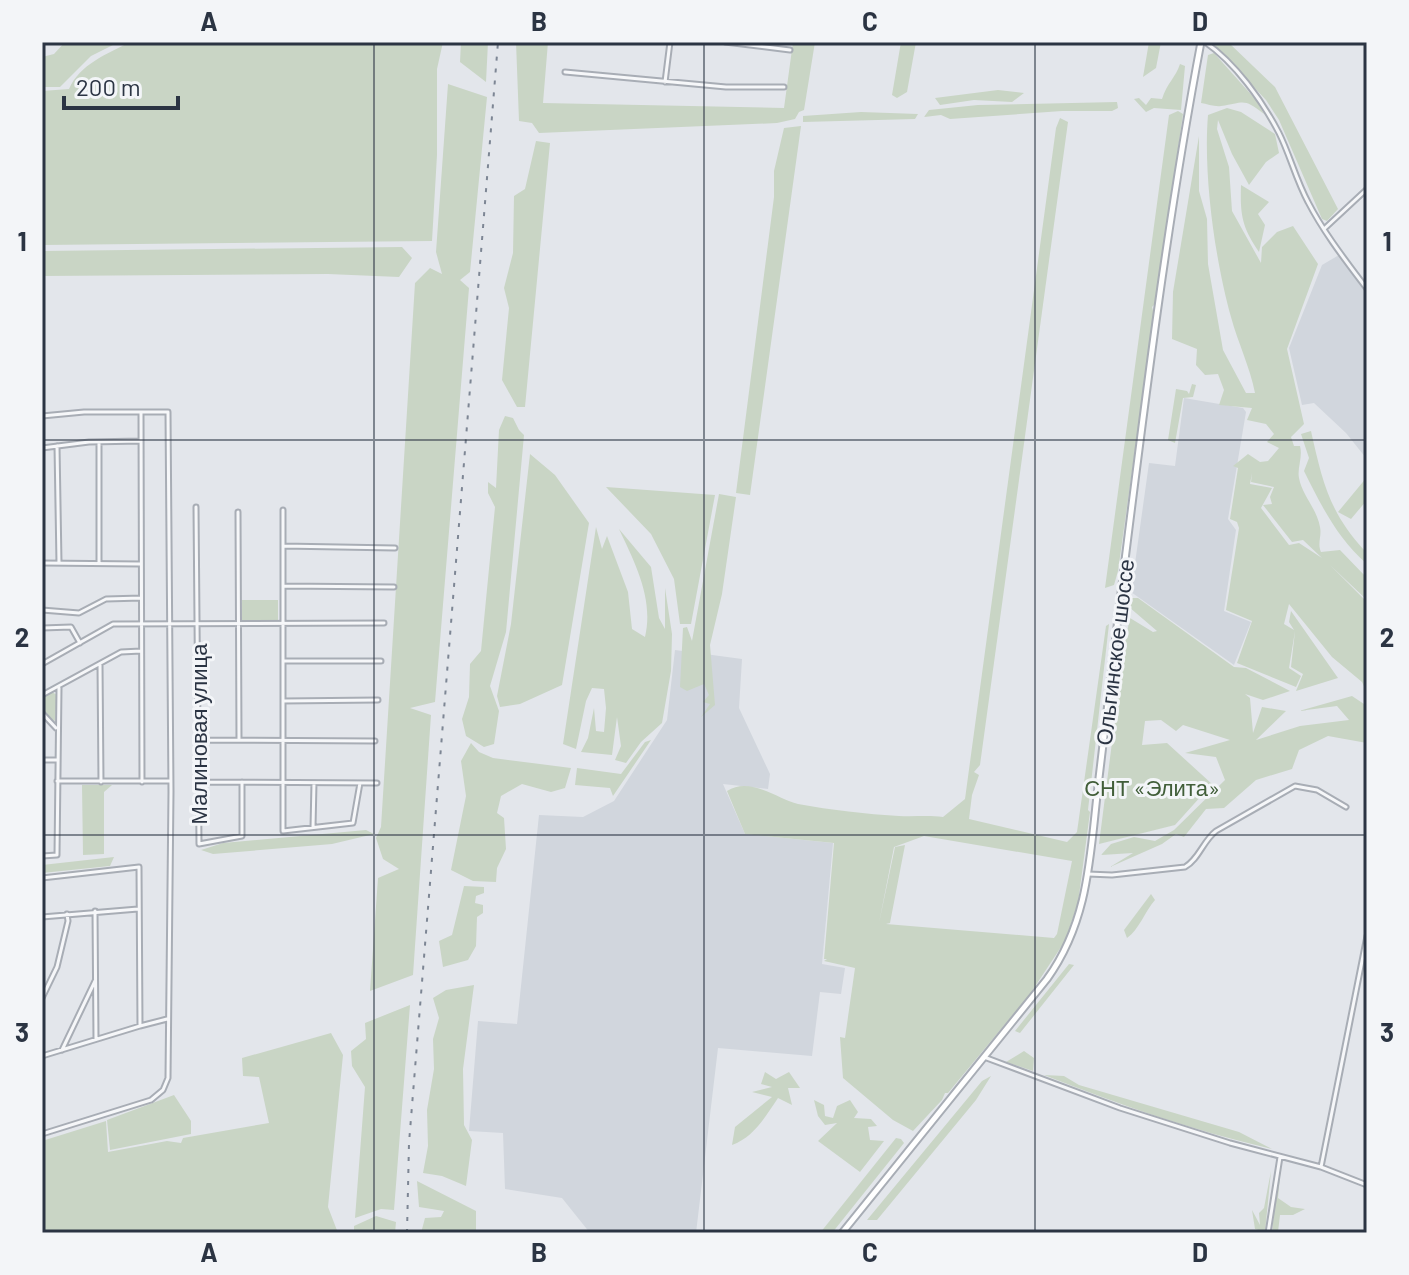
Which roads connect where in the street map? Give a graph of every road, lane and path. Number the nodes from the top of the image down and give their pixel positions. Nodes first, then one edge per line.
1 (670, 42) edge
2 (725, 42) edge
3 (1203, 42) edge
4 (790, 50) dead end
5 (565, 72) dead end
6 (665, 82) junction
7 (784, 87) dead end
8 (1367, 189) edge
9 (1324, 229) junction
10 (1367, 289) edge
11 (141, 412) junction
12 (42, 416) edge
13 (141, 441) junction
14 (99, 442) junction
15 (57, 446) junction
16 (42, 448) edge
17 (196, 507) dead end
18 (283, 510) dead end
19 (238, 512) dead end
20 (283, 546) junction
21 (395, 548) dead end
22 (42, 563) edge
23 (59, 563) junction
24 (99, 563) junction
25 (140, 564) junction
26 (283, 586) junction
27 (394, 587) dead end
28 (141, 598) junction
29 (42, 610) edge
30 (384, 623) dead end
31 (141, 624) junction
32 (169, 624) junction
33 (198, 625) junction
34 (240, 625) junction
35 (283, 625) junction
36 (42, 628) edge
37 (80, 643) junction
38 (141, 651) junction
39 (283, 661) junction
40 (381, 661) dead end
41 (42, 664) edge
42 (100, 664) junction
43 (59, 688) junction
44 (42, 695) edge
45 (378, 700) dead end
46 (283, 701) junction
47 (42, 713) edge
48 (57, 728) junction
49 (198, 740) junction
50 (239, 740) junction
51 (282, 740) junction
52 (375, 741) dead end
53 (42, 760) edge
54 (57, 760) junction
55 (57, 781) junction
56 (171, 781) junction
57 (101, 782) junction
58 (142, 782) junction
59 (198, 782) junction
60 (242, 782) junction
61 (283, 782) junction
62 (314, 783) junction
63 (360, 783) junction
64 (377, 783) dead end
65 (1346, 807) dead end
66 (313, 827) junction
67 (42, 856) edge
68 (1087, 874) junction
69 (42, 878) edge
70 (138, 909) junction
71 (95, 911) junction
72 (67, 914) junction
73 (42, 917) edge
74 (1367, 936) edge
75 (95, 980) junction
76 (42, 998) edge
77 (169, 1018) junction
78 (140, 1026) junction
79 (96, 1040) junction
80 (62, 1050) junction
81 (42, 1056) edge
82 (984, 1057) junction
83 (42, 1134) edge
84 (1280, 1157) junction
85 (1321, 1167) junction
86 (1367, 1185) edge
87 (842, 1233) edge
88 (1268, 1233) edge

1 - 6 street
2 - 4 street
3 - 9 street
3 - 68 main road, Ольгинское шоссе
5 - 6 street
6 - 7 street
8 - 9 street
9 - 10 street
11 - 12 street
11 - 13 street
11 - 32 street
13 - 14 street
13 - 25 street
14 - 15 street
14 - 24 street
15 - 16 street
15 - 23 street
17 - 33 street, Малиновая улица
18 - 20 street
19 - 34 street
20 - 21 street
20 - 26 street
22 - 23 street
23 - 24 street
24 - 25 street
25 - 28 street
26 - 27 street
26 - 35 street
28 - 29 street
28 - 31 street
30 - 35 street
31 - 32 street
31 - 37 street
31 - 38 street
32 - 33 street
32 - 56 street
33 - 34 street
33 - 49 street, Малиновая улица
34 - 35 street
34 - 50 street
35 - 39 street
36 - 37 street
37 - 41 street
38 - 42 street
38 - 58 street
39 - 40 street
39 - 46 street
42 - 43 street
42 - 57 street
43 - 44 street
43 - 48 street
45 - 46 street
46 - 51 street
47 - 48 street
48 - 54 street
49 - 50 street
49 - 59 street, Малиновая улица
50 - 51 street
51 - 52 street
51 - 61 street
53 - 54 street
54 - 55 street
55 - 57 street
55 - 67 street
56 - 58 street
56 - 77 street
57 - 58 street
59 - 60 street
59 - 60 street, Малиновая улица
60 - 61 street
61 - 62 street
61 - 66 street
62 - 63 street
62 - 66 street
63 - 64 street
63 - 66 street
65 - 68 street
68 - 82 main road, Ольгинское шоссе
69 - 70 street
70 - 71 street
70 - 78 street
71 - 72 street
71 - 75 street
72 - 73 street
72 - 76 street
74 - 85 street
75 - 79 street
75 - 80 street
77 - 78 street
77 - 83 street
78 - 79 street
79 - 80 street
80 - 81 street
82 - 84 street
82 - 87 main road, Ольгинское шоссе
84 - 85 street
84 - 88 street
85 - 86 street

